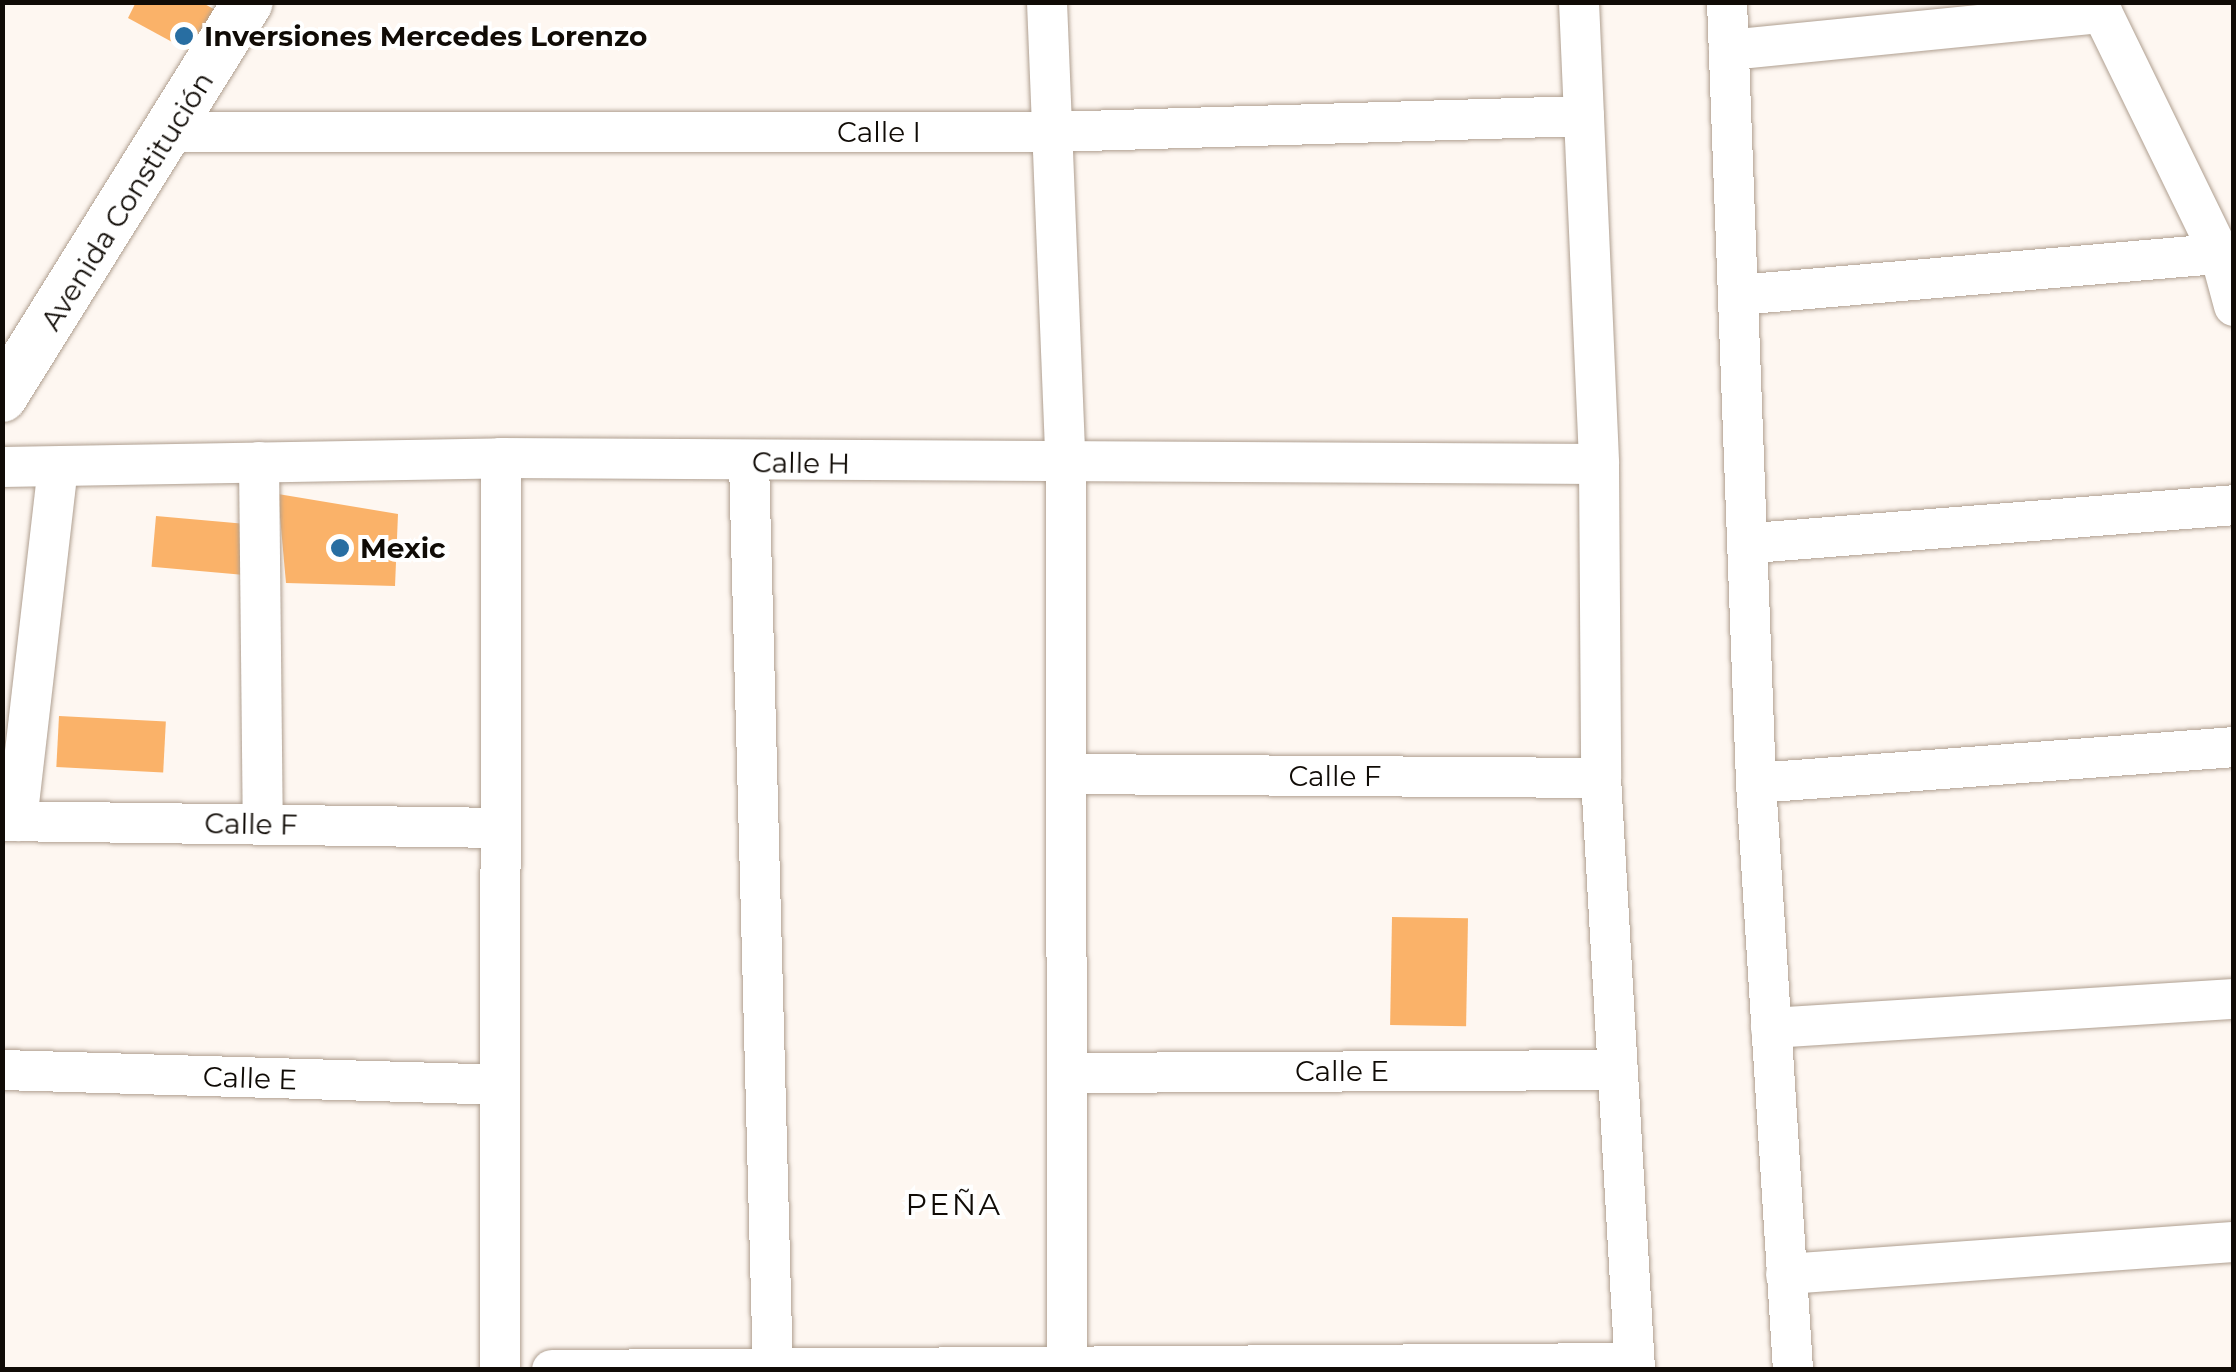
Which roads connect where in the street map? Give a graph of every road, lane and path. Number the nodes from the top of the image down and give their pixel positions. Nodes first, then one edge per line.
1 (248, 2) edge
2 (1047, 2) edge
3 (1579, 2) edge
4 (1727, 2) edge
5 (2100, 8) edge
6 (1730, 50) junction
7 (1584, 116) junction
8 (174, 132) junction
9 (1052, 132) junction
10 (2220, 254) junction
11 (1738, 295) junction
12 (2234, 306) edge
13 (2, 397) edge
14 (500, 458) junction
15 (259, 462) junction
16 (749, 462) junction
17 (1599, 464) junction
18 (1066, 466) junction
19 (2, 467) edge
20 (58, 467) junction
21 (2234, 505) edge
22 (1753, 543) junction
23 (2234, 747) edge
24 (1068, 774) junction
25 (1601, 778) junction
26 (1756, 784) junction
27 (10, 821) edge
28 (263, 824) junction
29 (498, 828) junction
30 (2234, 999) edge
31 (1771, 1028) junction
32 (2, 1070) edge
33 (1618, 1070) junction
34 (1066, 1073) junction
35 (498, 1085) junction
36 (2234, 1242) edge
37 (1786, 1274) junction
38 (1634, 1366) edge
39 (773, 1368) edge
40 (1067, 1368) edge
41 (500, 1370) edge
42 (552, 1370) edge
43 (1793, 1370) edge

1 - 8 street, Avenida Constitución
2 - 9 street
3 - 7 street
4 - 6 street
5 - 6 street
5 - 10 street
6 - 11 street
7 - 9 street, Calle I
7 - 17 street
8 - 9 street, Calle I
8 - 13 street, Avenida Constitución
9 - 18 street
10 - 11 street
10 - 12 street
11 - 22 street
14 - 15 street, Calle H
14 - 16 street, Calle H
14 - 29 street
15 - 20 street, Calle H
15 - 28 street
16 - 18 street, Calle H
16 - 39 street
17 - 18 street, Calle H
17 - 25 street
18 - 24 street
19 - 20 street, Calle H
20 - 27 street
21 - 22 street
22 - 26 street
23 - 26 street
24 - 25 street, Calle F
24 - 34 street
25 - 33 street
26 - 31 street
27 - 28 street, Calle F
28 - 29 street, Calle F
29 - 35 street
30 - 31 street
31 - 37 street
32 - 35 street, Calle E
33 - 34 street, Calle E
33 - 38 street
34 - 40 street
35 - 41 street
36 - 37 street
37 - 43 street
38 - 40 street
39 - 40 street
39 - 42 street

